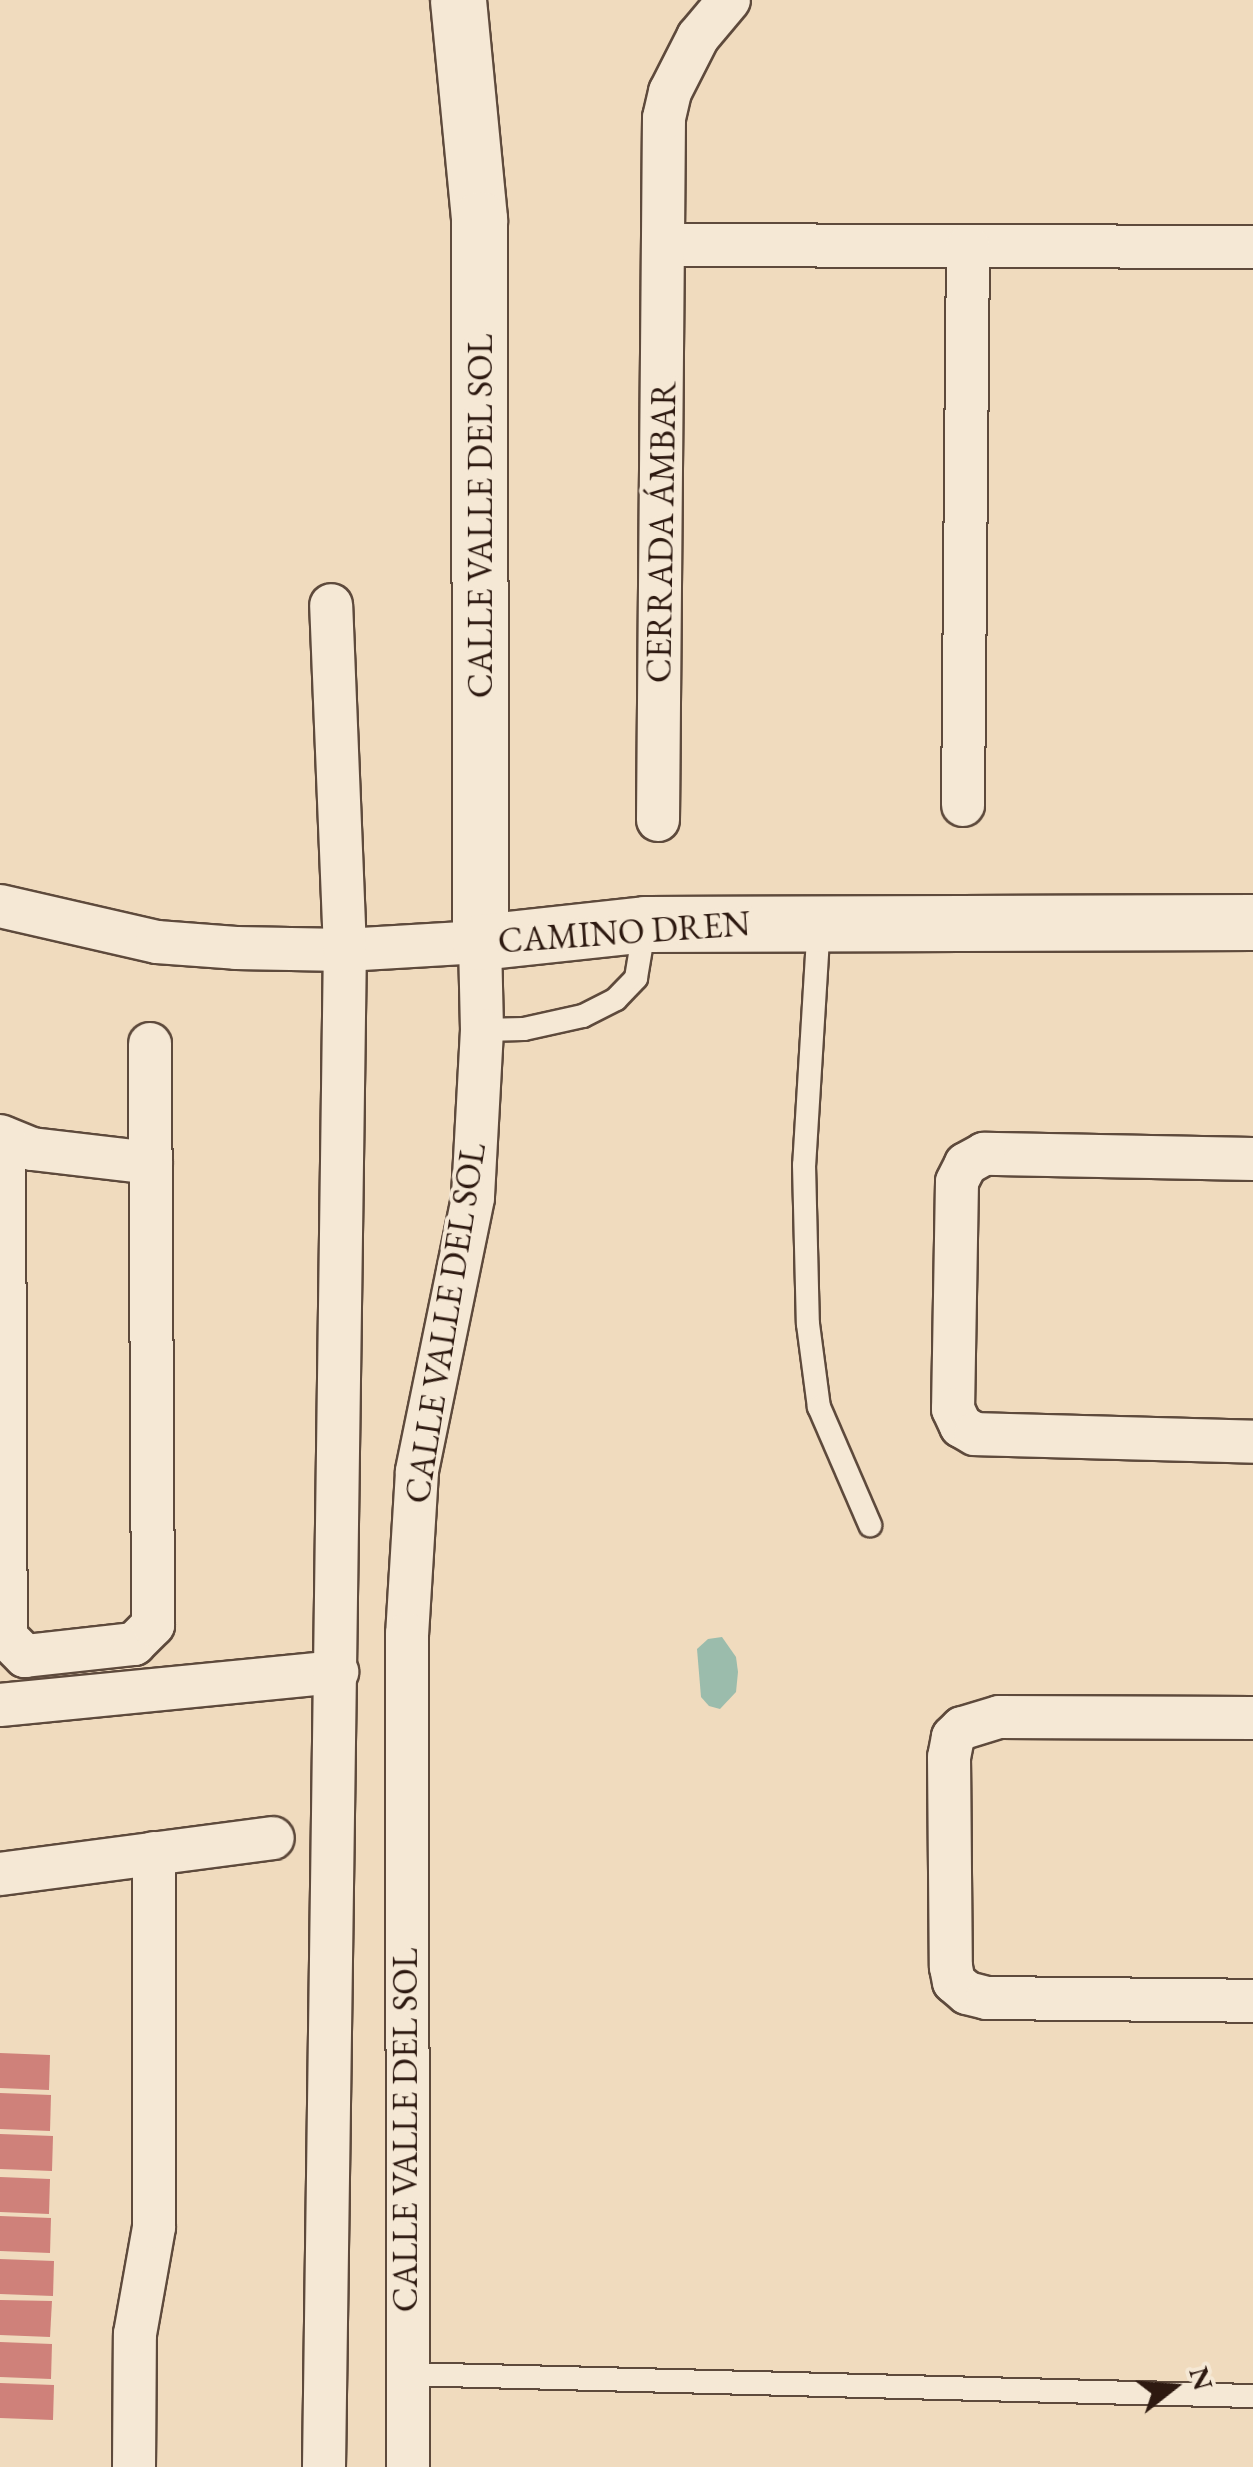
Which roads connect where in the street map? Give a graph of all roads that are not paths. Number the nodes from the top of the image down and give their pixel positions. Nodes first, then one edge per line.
1 (458, 0) edge
2 (729, 0) edge
3 (663, 244) junction
4 (968, 246) junction
5 (1253, 247) edge
6 (331, 605) dead end
7 (962, 804) dead end
8 (658, 820) dead end
9 (0, 906) edge
10 (819, 922) junction
11 (1253, 922) edge
12 (646, 924) junction
13 (480, 942) junction
14 (344, 950) junction
15 (482, 1030) junction
16 (150, 1044) dead end
17 (2, 1137) edge
18 (1253, 1159) edge
19 (151, 1162) junction
20 (1253, 1442) edge
21 (870, 1525) dead end
22 (336, 1672) junction
23 (0, 1704) edge
24 (1253, 1718) edge
25 (273, 1838) dead end
26 (154, 1854) junction
27 (0, 1874) edge
28 (1253, 2001) edge
29 (405, 2374) junction
30 (1253, 2396) edge
31 (134, 2467) edge
32 (324, 2467) edge
33 (408, 2467) edge

1 - 13 street, CALLE VALLE DEL SOL
2 - 3 street, CERRADA ÁMBAR
3 - 4 street
3 - 8 street, CERRADA ÁMBAR
4 - 5 street
4 - 7 street
6 - 14 street
9 - 14 street, CAMINO DREN
10 - 11 street, CAMINO DREN
10 - 12 street, CAMINO DREN
10 - 21 lane
12 - 13 street, CAMINO DREN
12 - 15 lane
13 - 14 street, CAMINO DREN
13 - 15 street, CALLE VALLE DEL SOL
14 - 22 street
15 - 29 street, CALLE VALLE DEL SOL
16 - 19 street
17 - 19 street
17 - 19 street
18 - 20 street
22 - 23 street
22 - 32 street
24 - 28 street
25 - 26 street
26 - 27 street
26 - 31 street
29 - 30 lane
29 - 33 street, CALLE VALLE DEL SOL

